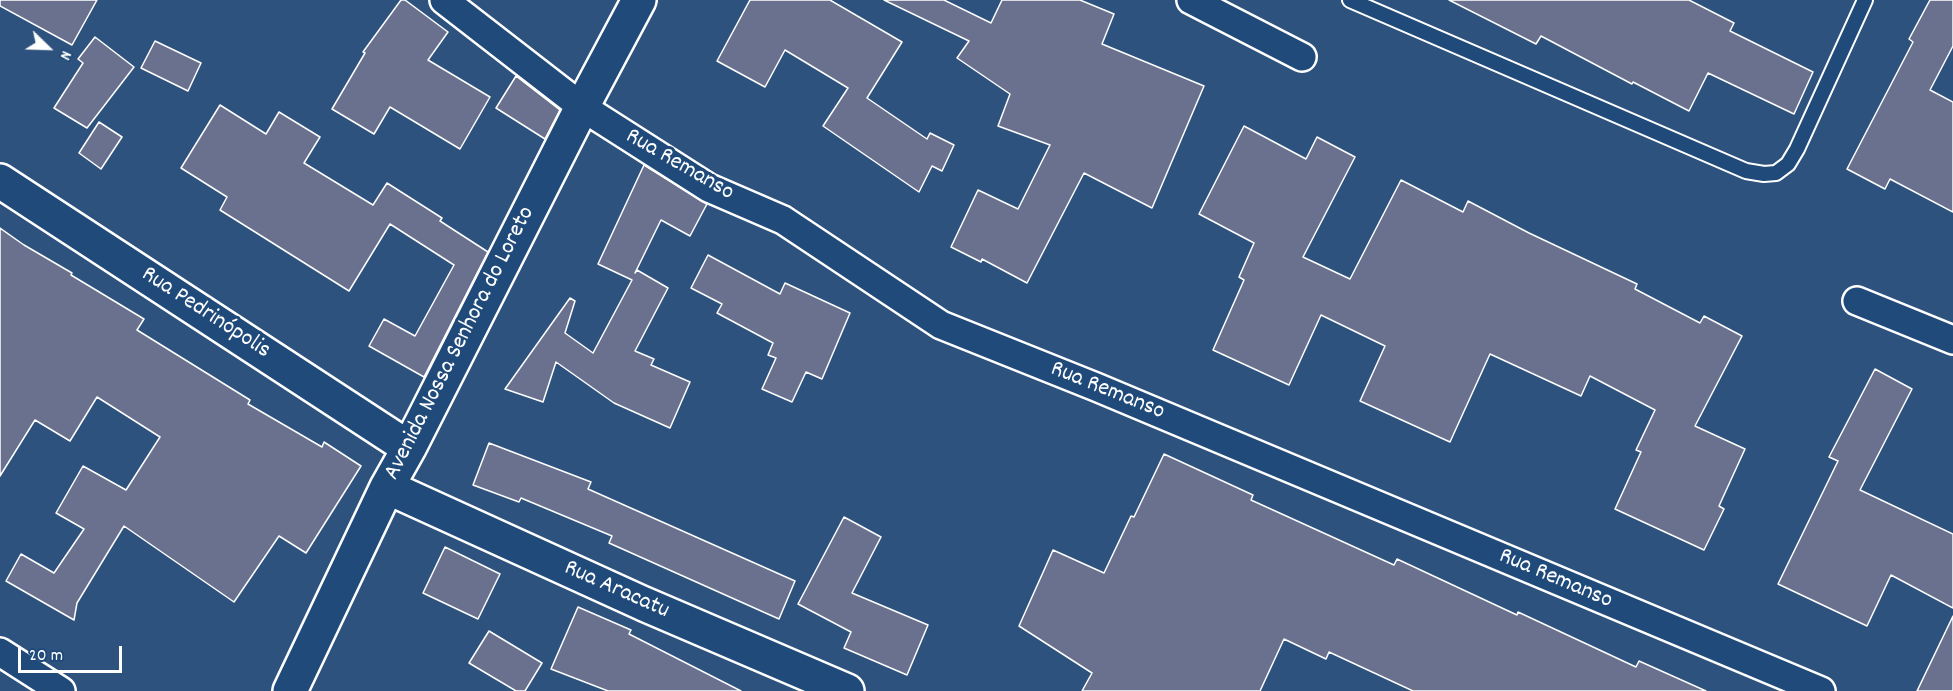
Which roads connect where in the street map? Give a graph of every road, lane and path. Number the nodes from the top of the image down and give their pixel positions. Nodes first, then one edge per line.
1 (444, 0) edge
2 (639, 0) edge
3 (1191, 0) edge
4 (1350, 0) edge
5 (1865, 0) edge
6 (1302, 57) dead end
7 (582, 107) junction
8 (0, 180) edge
9 (1857, 301) dead end
10 (1953, 340) edge
11 (409, 448) junction
12 (387, 488) junction
13 (0, 652) edge
14 (61, 691) edge
15 (290, 691) edge
16 (847, 691) edge
17 (1821, 691) edge

1 - 7 street, Rua Remanso
2 - 7 street, Avenida Nossa Senhora do Loreto
3 - 6 street
4 - 5 lane
7 - 11 street, Avenida Nossa Senhora do Loreto
7 - 17 street, Rua Remanso
8 - 11 street, Rua Pedrinópolis
9 - 10 street
11 - 12 street, Avenida Nossa Senhora do Loreto
12 - 15 street, Avenida Nossa Senhora do Loreto
12 - 16 street, Rua Aracatu
13 - 14 street

